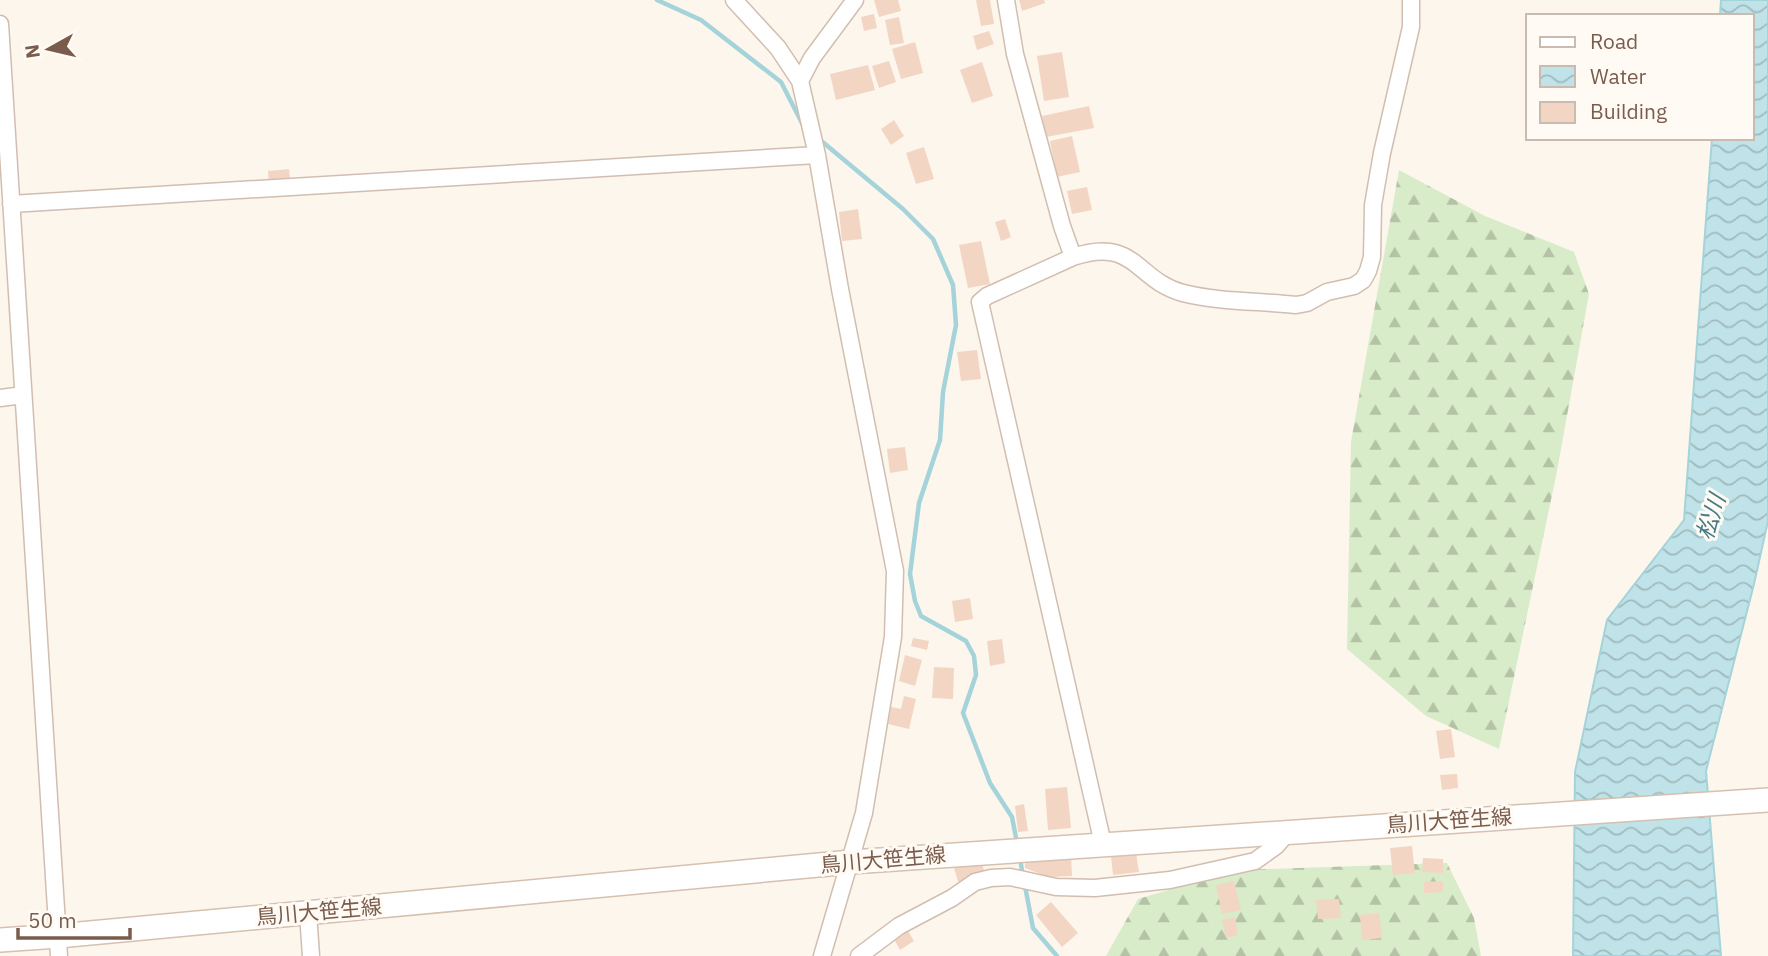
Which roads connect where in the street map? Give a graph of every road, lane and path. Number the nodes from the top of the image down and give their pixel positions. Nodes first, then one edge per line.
1 (734, 0) edge
2 (855, 0) edge
3 (1006, 0) edge
4 (1411, 0) edge
5 (0, 24) edge
6 (800, 81) junction
7 (816, 150) junction
8 (4, 155) edge
9 (11, 204) junction
10 (1073, 257) junction
11 (23, 395) junction
12 (0, 398) edge
13 (1768, 800) edge
14 (1288, 832) junction
15 (1103, 844) junction
16 (851, 862) junction
17 (309, 913) junction
18 (0, 940) edge
19 (58, 946) edge
20 (311, 956) edge
21 (822, 956) edge
22 (859, 956) edge

1 - 6 street
2 - 6 street
3 - 10 street
4 - 10 street
5 - 8 street
6 - 7 street
7 - 9 street
7 - 16 street
8 - 9 street
9 - 11 street
10 - 15 street
11 - 12 street
11 - 19 street
13 - 14 street, 鳥川大笹生線
14 - 15 street, 鳥川大笹生線
14 - 22 street
15 - 16 street, 鳥川大笹生線
16 - 17 street, 鳥川大笹生線
16 - 21 street
17 - 19 street, 鳥川大笹生線
17 - 20 street
18 - 19 street, 鳥川大笹生線

